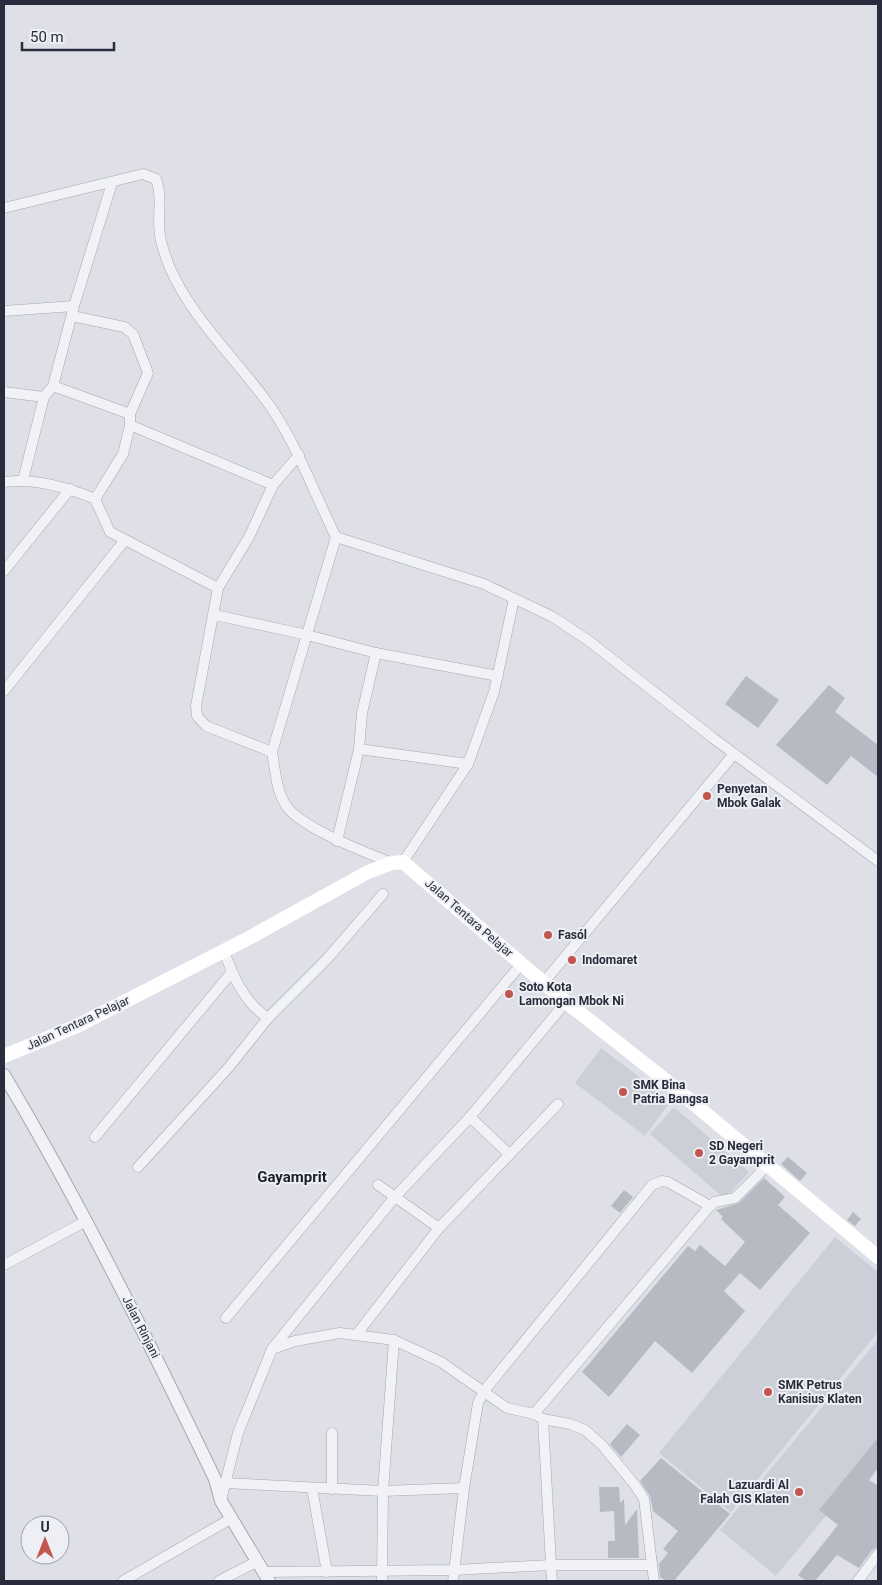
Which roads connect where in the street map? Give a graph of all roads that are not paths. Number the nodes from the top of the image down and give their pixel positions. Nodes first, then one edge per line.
1 (112, 183) junction
2 (4, 208) edge
3 (4, 310) edge
4 (73, 311) junction
5 (53, 386) junction
6 (4, 392) edge
7 (44, 397) junction
8 (130, 414) junction
9 (130, 425) junction
10 (299, 455) junction
11 (23, 480) junction
12 (4, 482) edge
13 (273, 484) junction
14 (70, 490) junction
15 (94, 500) junction
16 (336, 537) junction
17 (125, 540) junction
18 (4, 571) edge
19 (218, 588) junction
20 (514, 599) junction
21 (215, 615) junction
22 (307, 635) junction
23 (376, 653) junction
24 (498, 676) junction
25 (4, 691) edge
26 (358, 749) junction
27 (272, 752) junction
28 (734, 754) junction
29 (468, 764) junction
30 (337, 841) junction
31 (878, 861) edge
32 (397, 862) junction
33 (383, 894) dead end
34 (224, 951) junction
35 (522, 963) junction
36 (231, 973) junction
37 (544, 982) junction
38 (566, 1002) junction
39 (268, 1018) junction
40 (4, 1056) edge
41 (4, 1075) edge
42 (558, 1104) dead end
43 (470, 1117) junction
44 (95, 1137) dead end
45 (509, 1154) junction
46 (768, 1165) junction
47 (138, 1167) dead end
48 (378, 1184) dead end
49 (394, 1198) junction
50 (710, 1206) junction
51 (86, 1221) junction
52 (439, 1228) junction
53 (878, 1257) edge
54 (4, 1265) edge
55 (226, 1318) dead end
56 (357, 1334) junction
57 (394, 1340) junction
58 (272, 1350) junction
59 (484, 1391) junction
60 (538, 1417) junction
61 (332, 1433) dead end
62 (224, 1483) junction
63 (312, 1488) junction
64 (464, 1488) junction
65 (332, 1489) junction
66 (383, 1491) junction
67 (221, 1501) junction
68 (232, 1518) junction
69 (878, 1554) edge
70 (551, 1565) junction
71 (652, 1565) junction
72 (381, 1570) junction
73 (454, 1570) junction
74 (264, 1571) edge
75 (327, 1572) junction
76 (123, 1581) edge
77 (220, 1581) edge
78 (382, 1581) edge
79 (453, 1581) edge
80 (552, 1581) edge
81 (654, 1581) edge
82 (858, 1581) edge

1 - 2 street
1 - 4 street
1 - 10 street
3 - 4 street
4 - 5 street
4 - 8 street
5 - 7 street
5 - 8 street
6 - 7 street
7 - 11 street
8 - 9 street
9 - 13 street
9 - 15 street
10 - 13 street
10 - 16 street
11 - 12 street
11 - 14 street
13 - 19 street
14 - 15 street
14 - 18 street
15 - 17 street
16 - 20 street
16 - 22 street
17 - 19 street
17 - 25 street
19 - 21 street
20 - 24 street
20 - 28 street
21 - 22 street
21 - 27 street
22 - 23 street
22 - 27 street
23 - 24 street
23 - 26 street
24 - 29 street
26 - 29 street
26 - 30 street
27 - 30 street
28 - 31 street
28 - 37 street
29 - 32 street
30 - 32 street
32 - 34 main road, Jalan Tentara Pelajar
32 - 35 main road, Jalan Tentara Pelajar
33 - 39 street
34 - 36 street
34 - 40 main road, Jalan Tentara Pelajar
35 - 37 main road, Jalan Tentara Pelajar
35 - 55 street
36 - 39 street
36 - 44 street
37 - 38 main road, Jalan Tentara Pelajar
38 - 43 street
38 - 46 main road, Jalan Tentara Pelajar
39 - 47 street
41 - 51 street, Jalan Rinjani
42 - 45 street
43 - 45 street
43 - 49 street
45 - 52 street
46 - 50 street
46 - 53 main road, Jalan Tentara Pelajar
48 - 49 street
49 - 52 street
49 - 58 street
50 - 59 street
50 - 60 street
51 - 54 street
51 - 67 street, Jalan Rinjani
52 - 56 street
56 - 57 street
56 - 58 street
57 - 59 street
57 - 66 street
58 - 62 street
59 - 60 street
59 - 64 street
60 - 70 street
60 - 71 street
61 - 65 street
62 - 63 street
62 - 67 street
63 - 65 street
63 - 75 street
64 - 66 street
64 - 73 street
65 - 66 street
66 - 72 street
67 - 68 street, Jalan Rinjani
68 - 74 street, Jalan Rinjani
68 - 76 street
69 - 82 street
70 - 71 street
70 - 73 street
70 - 80 street
71 - 81 street
72 - 73 street
72 - 75 street
72 - 78 street
73 - 79 street
74 - 75 street
74 - 77 street

